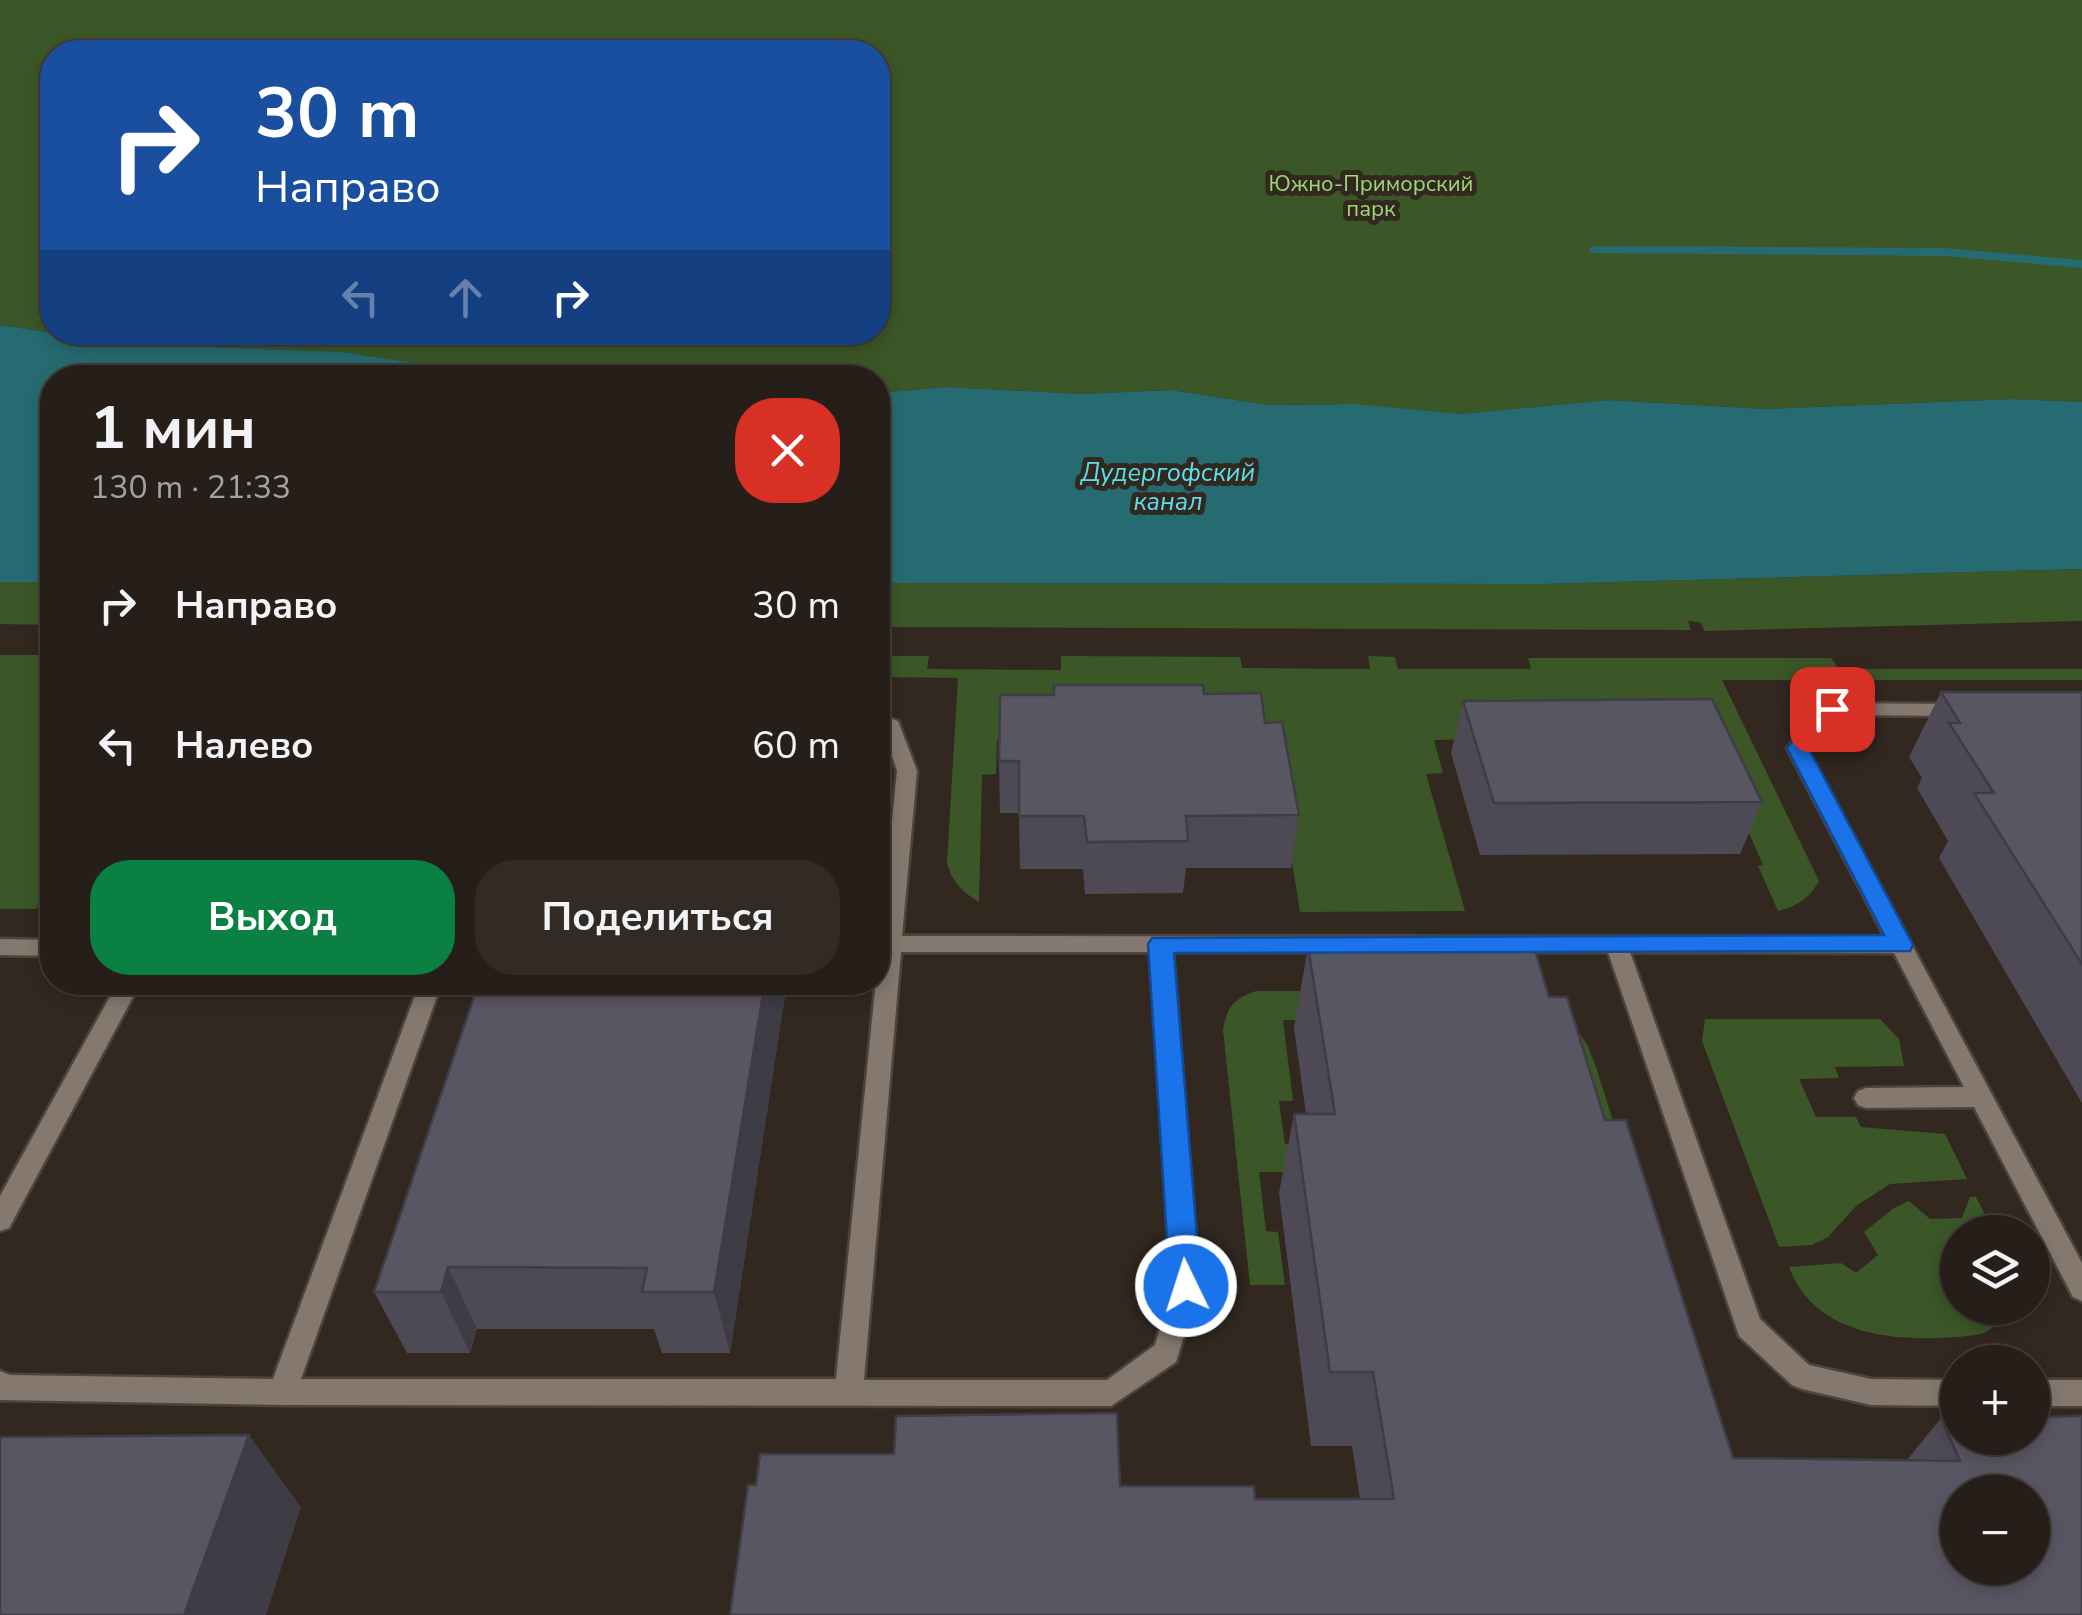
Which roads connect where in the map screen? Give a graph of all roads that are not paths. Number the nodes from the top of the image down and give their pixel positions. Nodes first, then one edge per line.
1 (1986, 710) edge
2 (890, 725) edge
3 (890, 944) joint
4 (1161, 944) junction
5 (1616, 944) junction
6 (1901, 945) junction
7 (0, 947) edge
8 (40, 948) edge
9 (123, 995) edge
10 (427, 995) edge
11 (885, 995) edge
12 (1981, 1096) junction
13 (1866, 1098) dead end
14 (0, 1220) edge
15 (2082, 1289) edge
16 (0, 1384) edge
17 (282, 1392) junction
18 (849, 1393) junction
19 (1940, 1393) edge
20 (2050, 1393) edge
21 (2082, 1394) edge

1 - 6 lane
2 - 3 lane
3 - 4 lane
4 - 5 lane
4 - 18 lane
5 - 6 lane
5 - 19 lane
6 - 12 lane
7 - 8 lane
9 - 14 lane
10 - 17 lane
11 - 18 lane
12 - 13 lane
12 - 15 lane
16 - 17 lane
17 - 18 lane
20 - 21 lane

